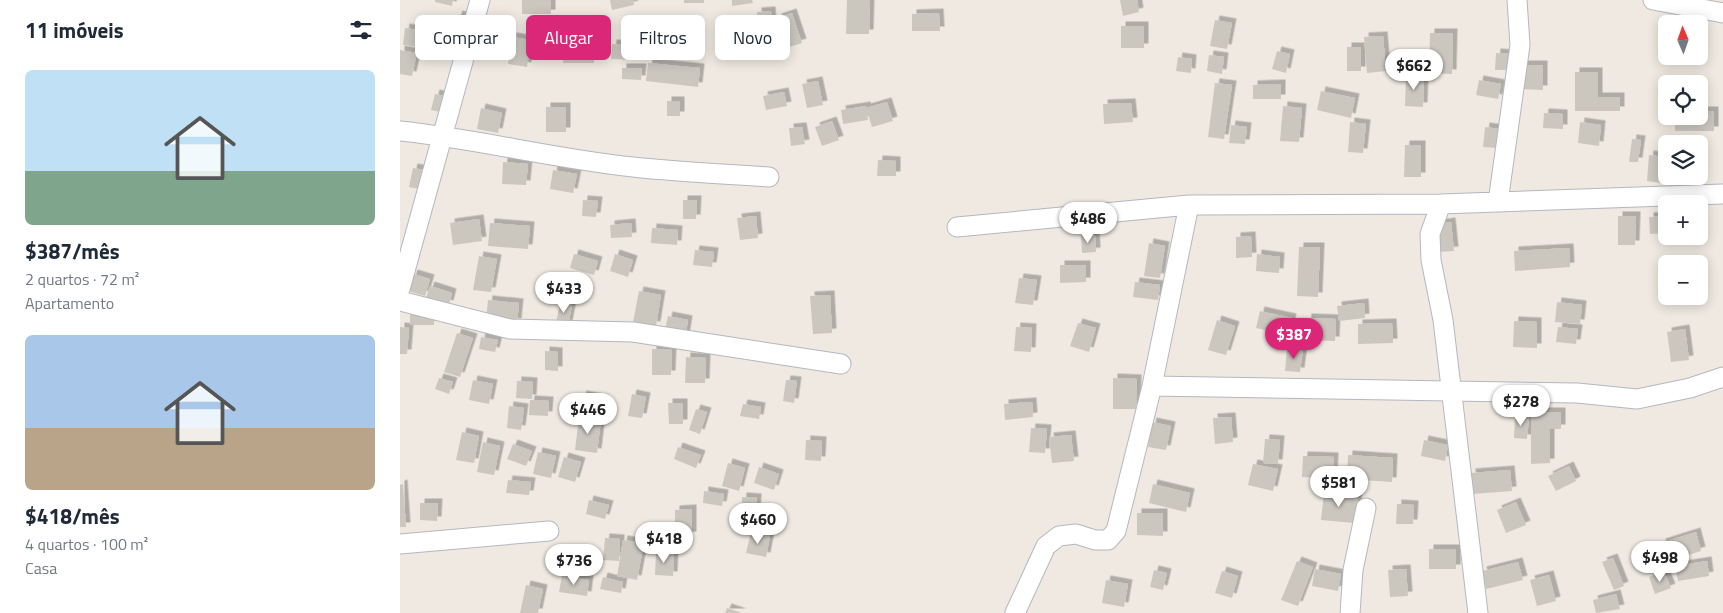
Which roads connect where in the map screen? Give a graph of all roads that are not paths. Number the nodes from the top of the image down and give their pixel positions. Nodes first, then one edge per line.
1 (480, 0) edge
2 (1517, 0) edge
3 (1653, 0) edge
4 (1723, 13) edge
5 (400, 131) edge
6 (442, 136) junction
7 (769, 177) dead end
8 (1723, 194) edge
9 (1498, 202) junction
10 (1189, 204) junction
11 (1441, 204) junction
12 (958, 227) dead end
13 (400, 289) edge
14 (400, 300) edge
15 (841, 364) dead end
16 (1723, 377) edge
17 (1152, 386) junction
18 (1450, 390) junction
19 (1366, 508) dead end
20 (550, 531) dead end
21 (400, 544) edge
22 (1015, 613) edge
23 (1350, 613) edge
24 (1478, 613) edge

1 - 6 street
2 - 9 street
3 - 4 street
5 - 6 street
6 - 7 street
6 - 13 street
8 - 9 street
9 - 11 street
10 - 11 street
10 - 12 street
10 - 17 street
11 - 18 street
14 - 15 street
16 - 18 street
17 - 18 street
17 - 22 street
18 - 24 street
19 - 23 street
20 - 21 street

